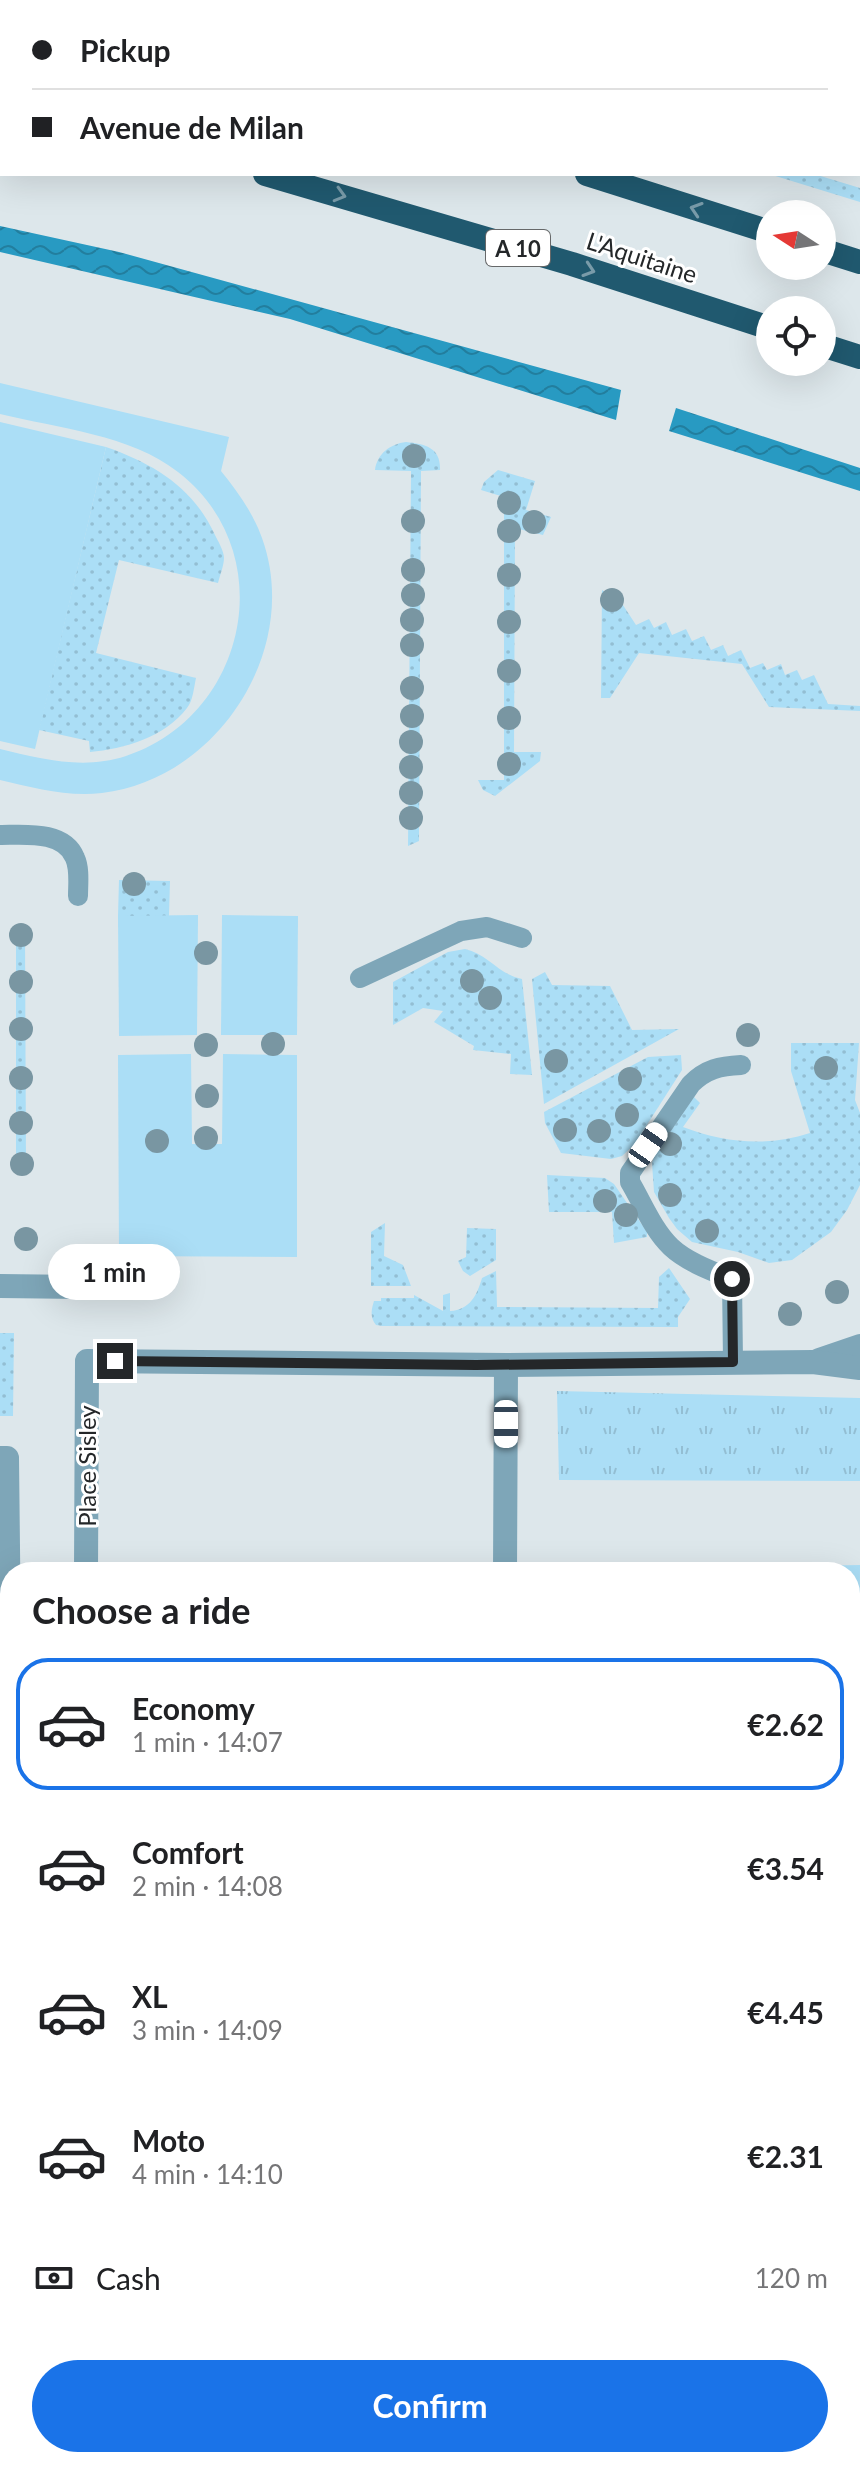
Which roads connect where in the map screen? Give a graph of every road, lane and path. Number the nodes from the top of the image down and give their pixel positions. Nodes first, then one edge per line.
1 (272, 176) edge
2 (593, 176) edge
3 (756, 228) edge
4 (836, 254) edge
5 (860, 262) edge
6 (756, 324) edge
7 (836, 349) edge
8 (860, 357) edge
9 (0, 835) edge
10 (78, 896) dead end
11 (522, 938) dead end
12 (360, 978) dead end
13 (741, 1065) dead end
14 (0, 1286) edge
15 (81, 1287) dead end
16 (860, 1346) edge
17 (733, 1362) junction
18 (813, 1362) junction
19 (506, 1365) junction
20 (860, 1368) edge
21 (0, 1458) edge
22 (8, 1562) edge
23 (86, 1562) edge
24 (505, 1562) edge

1 -> 6 highway, L'Aquitaine / A 10
3 -> 2 highway
4 - 5 highway
7 - 8 highway
9 - 10 lane
11 - 12 lane
13 - 17 lane
14 - 15 street
16 - 18 street
17 - 18 street
17 - 19 street
18 - 20 street
19 - 23 street, Place Sisley
19 - 24 street
21 - 22 street

